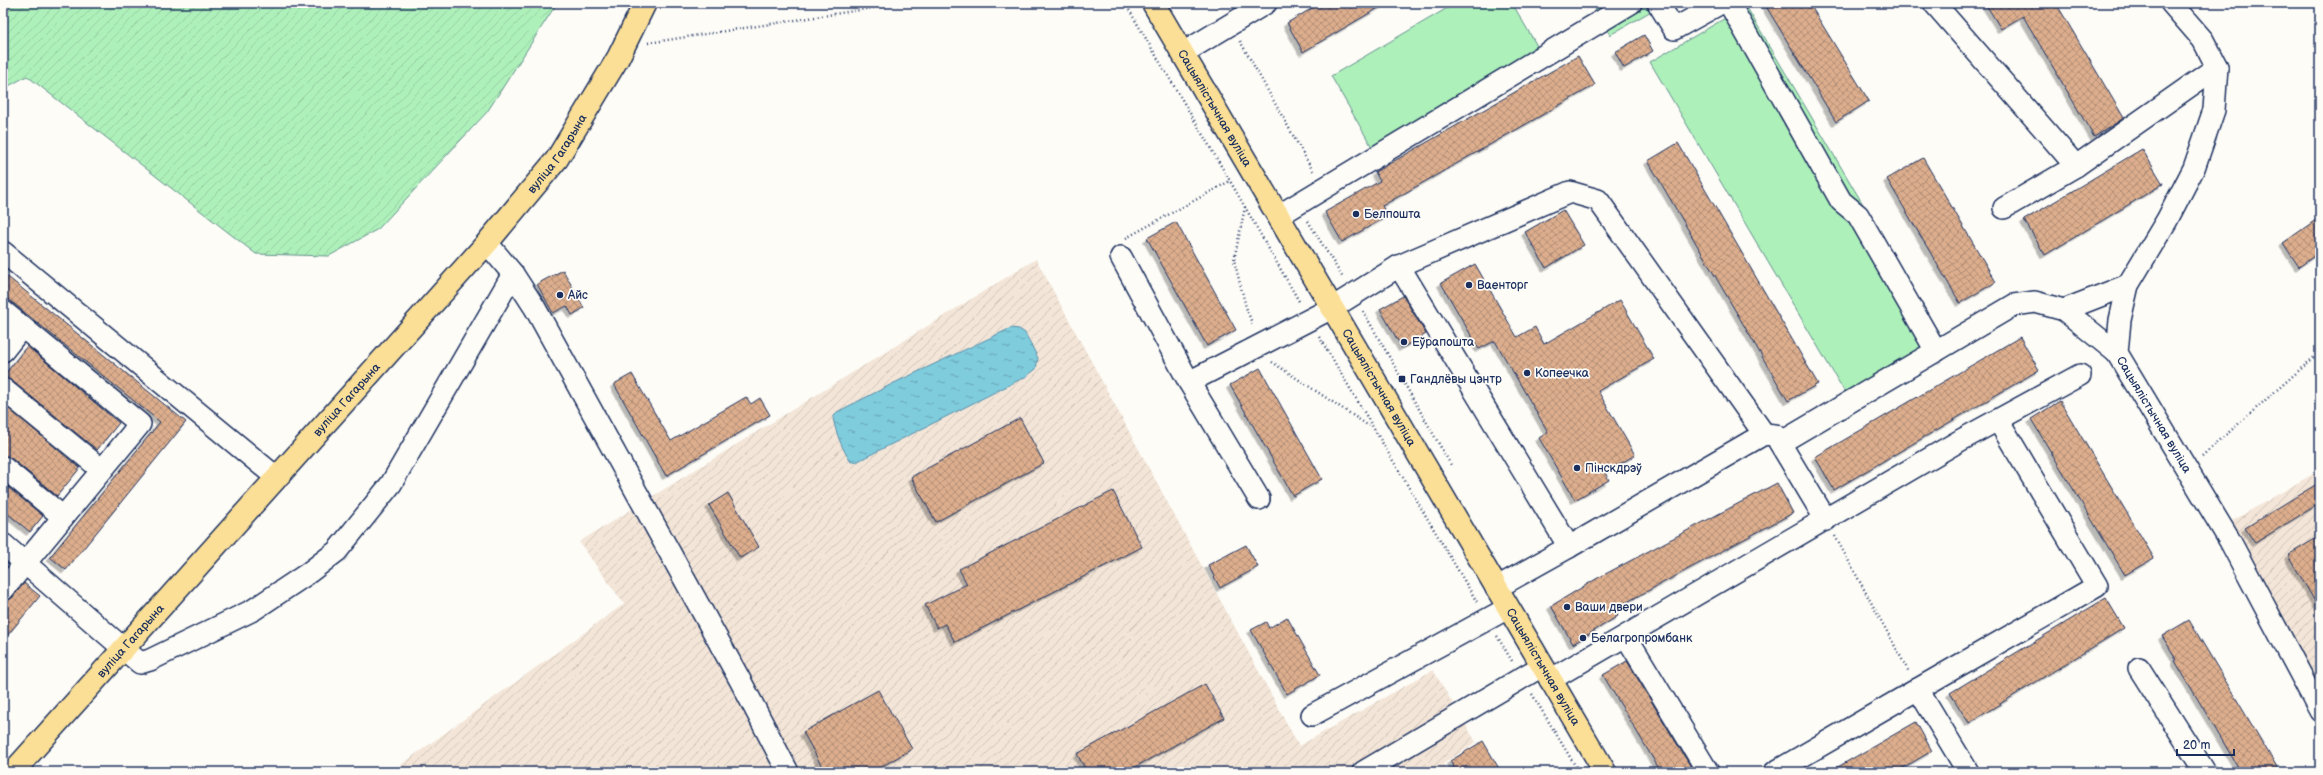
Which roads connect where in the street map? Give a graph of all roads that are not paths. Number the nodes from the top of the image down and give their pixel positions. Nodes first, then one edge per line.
1 (645, 3) edge
2 (1153, 3) edge
3 (1266, 3) edge
4 (1631, 3) edge
5 (1658, 3) edge
6 (1721, 3) edge
7 (1729, 3) edge
8 (1934, 3) edge
9 (2171, 3) edge
10 (1183, 54) junction
11 (2217, 67) junction
12 (2076, 166) junction
13 (2004, 208) dead end
14 (1278, 216) junction
15 (487, 243) junction
16 (3, 252) edge
17 (1121, 257) road end
18 (1399, 266) junction
19 (513, 274) junction
20 (2128, 285) junction
21 (1332, 308) junction
22 (2064, 310) junction
23 (3, 311) edge
24 (22, 327) junction
25 (3, 351) edge
26 (1936, 351) junction
27 (2117, 353) junction
28 (2080, 375) dead end
29 (1189, 382) junction
30 (3, 388) edge
31 (1998, 420) junction
32 (1772, 439) junction
33 (3, 467) edge
34 (102, 470) junction
35 (276, 477) junction
36 (1259, 499) dead end
37 (63, 517) junction
38 (1826, 520) junction
39 (3, 544) edge
40 (1569, 547) junction
41 (26, 563) junction
42 (1496, 588) junction
43 (3, 590) edge
44 (1508, 608) junction
45 (1626, 636) junction
46 (124, 648) junction
47 (2139, 668) dead end
48 (1546, 673) junction
49 (1918, 689) junction
50 (2320, 710) edge
51 (1312, 715) dead end
52 (13, 772) edge
53 (788, 772) edge
54 (1363, 772) edge
55 (1604, 772) edge
56 (1708, 772) edge
57 (1775, 772) edge
58 (1968, 772) edge
59 (2205, 772) edge

1 - 15 main road, вуліца Гагарына
2 - 10 main road, Сацыялістычная вуліца
3 - 10 street
4 - 14 street
5 - 6 street
7 - 26 street
8 - 12 street
9 - 11 street
10 - 14 main road, Сацыялістычная вуліца
11 - 12 street
11 - 20 street, Сацыялістычная вуліца
12 - 13 street
14 - 21 main road, Сацыялістычная вуліца
15 - 19 street
15 - 35 main road, вуліца Гагарына
16 - 35 street
17 - 29 street
18 - 21 street
18 - 32 street
18 - 40 street
19 - 46 street
19 - 53 street
20 - 22 street
20 - 27 street, Сацыялістычная вуліца
21 - 29 street
21 - 42 main road, Сацыялістычная вуліца
22 - 26 street
22 - 27 street
23 - 24 street
24 - 25 street
24 - 34 street
26 - 32 street
27 - 50 street, Сацыялістычная вуліца
28 - 31 street
29 - 36 street
30 - 34 street
31 - 38 street
31 - 49 street
32 - 38 street
32 - 40 street
33 - 37 street
34 - 37 street
35 - 46 main road, вуліца Гагарына
37 - 41 street
38 - 45 street
39 - 41 street
40 - 42 street
41 - 43 street
41 - 46 street
42 - 44 main road, Сацыялістычная вуліца
44 - 48 main road, Сацыялістычная вуліца
44 - 51 street
45 - 48 street
45 - 56 street
46 - 52 main road, вуліца Гагарына
47 - 59 street
48 - 54 street
48 - 55 main road, Сацыялістычная вуліца
49 - 57 street
49 - 58 street

